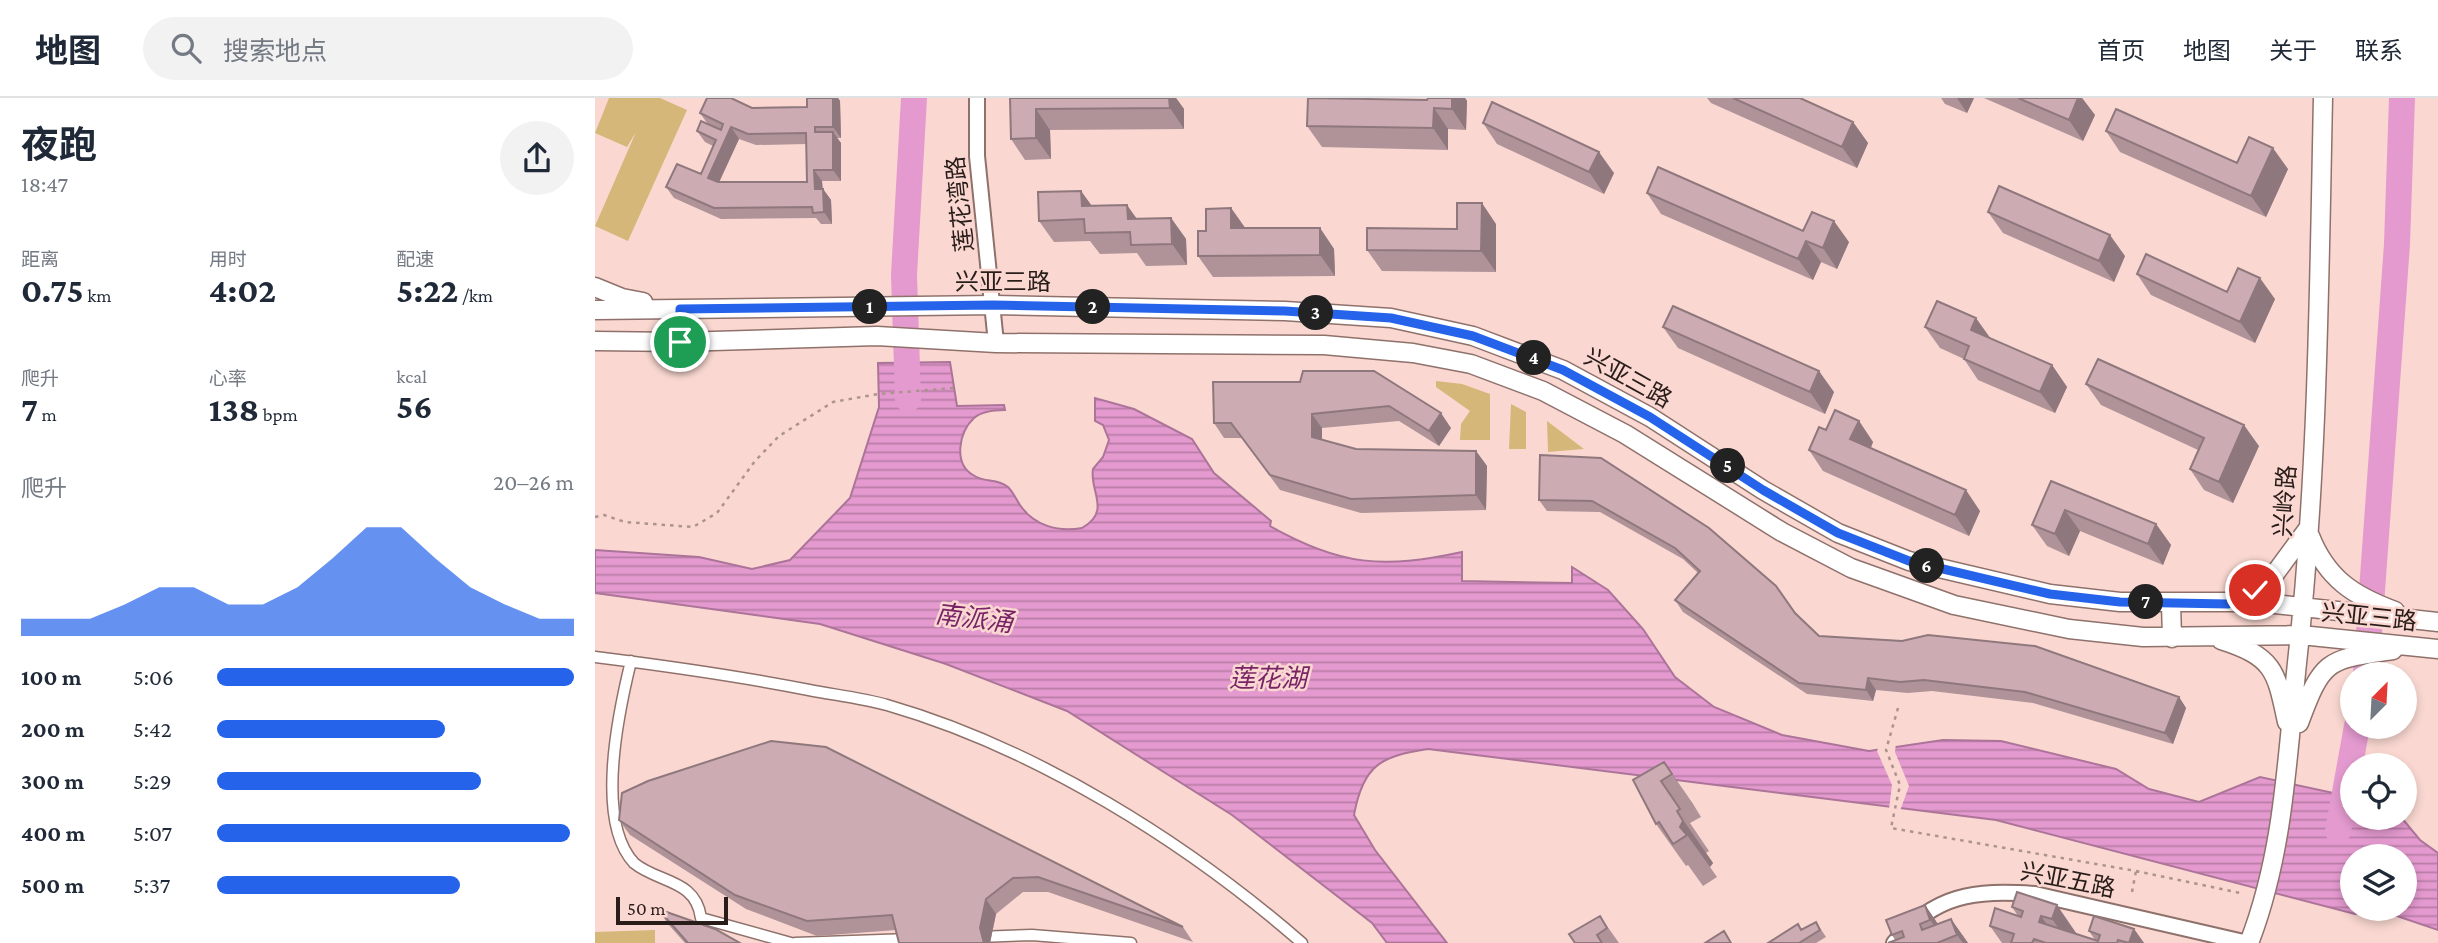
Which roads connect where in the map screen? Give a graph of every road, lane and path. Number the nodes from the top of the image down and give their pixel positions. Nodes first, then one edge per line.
1 (977, 98) edge
2 (2323, 98) edge
3 (595, 287) edge
4 (993, 305) junction
5 (680, 309) junction
6 (595, 310) edge
7 (595, 341) edge
8 (620, 341) junction
9 (680, 342) junction
10 (996, 343) junction
11 (595, 357) edge
12 (954, 388) dead end
13 (595, 517) edge
14 (2307, 530) junction
15 (2171, 603) junction
16 (2228, 604) junction
17 (2304, 607) junction
18 (2396, 615) junction
19 (2438, 622) edge
20 (2301, 635) junction
21 (2172, 638) junction
22 (2212, 638) junction
23 (2437, 643) edge
24 (2393, 646) junction
25 (595, 657) edge
26 (631, 661) junction
27 (1898, 708) dead end
28 (2292, 742) junction
29 (2136, 871) junction
30 (2132, 892) dead end
31 (2240, 893) dead end
32 (962, 937) edge
33 (921, 939) edge
34 (793, 943) edge
35 (1131, 943) edge
36 (1303, 943) edge
37 (1894, 943) edge
38 (2248, 943) edge

1 - 4 street, 莲花湾路
2 - 14 street, 兴岭路
3 - 5 street
4 - 5 street, 兴亚三路
4 - 10 street, 莲花湾路
4 - 15 street, 兴亚三路
5 - 6 street, 兴亚三路
5 - 9 street
7 - 8 street, 兴亚三路
8 - 9 street, 兴亚三路
8 - 11 street
9 - 10 street, 兴亚三路
10 - 21 street, 兴亚三路
12 - 13 path
14 - 16 street
14 - 17 street, 兴岭路
14 - 18 street
15 - 16 street, 兴亚三路
15 - 21 street
16 - 17 street, 兴亚三路
17 - 18 street, 兴亚三路
17 - 20 street, 兴岭路
18 - 19 street, 兴亚三路
20 - 22 street, 兴亚三路
20 - 24 street, 兴亚三路
20 - 28 street, 兴岭路
21 - 22 street, 兴亚三路
22 - 28 street
23 - 24 street, 兴亚三路
24 - 28 street
25 - 26 street
26 - 34 street
26 - 36 street
27 - 29 path
28 - 38 street, 兴岭路
29 - 30 path
29 - 31 path
32 - 35 street
33 - 34 street
37 - 38 street, 兴亚五路

